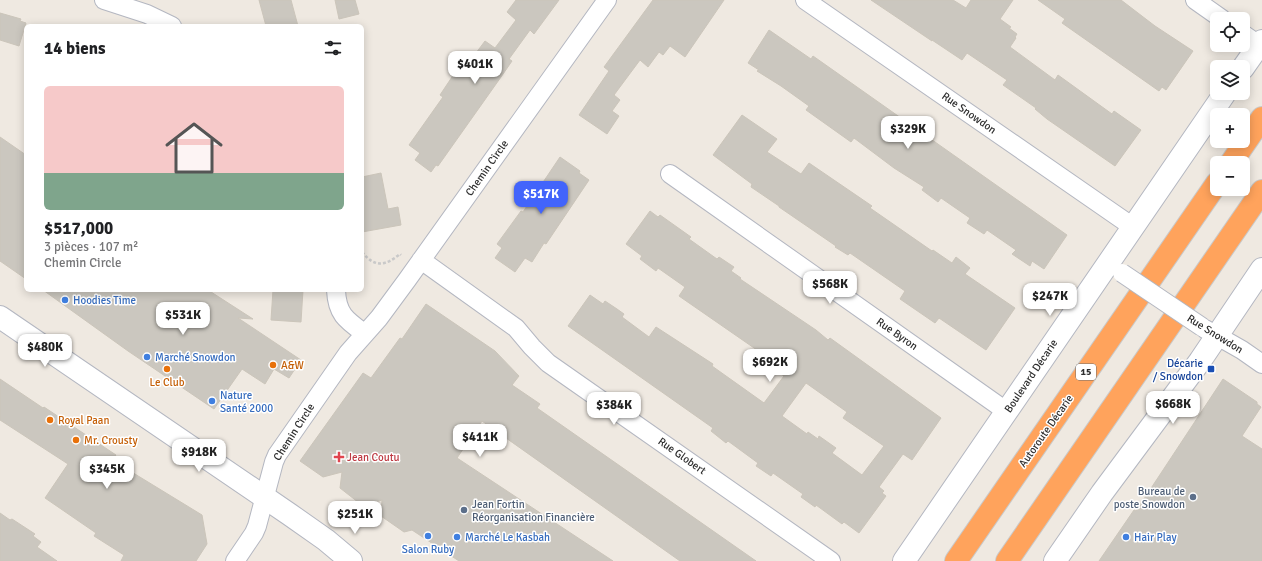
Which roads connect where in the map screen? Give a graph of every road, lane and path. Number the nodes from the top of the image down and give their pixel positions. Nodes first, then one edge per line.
1 (104, 0) edge
2 (607, 0) edge
3 (805, 0) edge
4 (1195, 0) edge
5 (149, 7) edge
6 (1212, 12) edge
7 (170, 24) edge
8 (1255, 40) edge
9 (1246, 60) edge
10 (1220, 100) edge
11 (1262, 118) edge
12 (1236, 156) edge
13 (670, 174) dead end
14 (1262, 191) edge
15 (1210, 193) edge
16 (1133, 226) junction
17 (364, 254) edge
18 (413, 259) junction
19 (1115, 268) junction
20 (1262, 269) edge
21 (336, 292) edge
22 (0, 317) edge
23 (1209, 331) junction
24 (364, 334) junction
25 (1262, 364) edge
26 (1006, 411) junction
27 (264, 497) junction
28 (326, 540) junction
29 (235, 561) edge
30 (351, 561) edge
31 (368, 561) edge
32 (831, 561) edge
33 (904, 561) edge
34 (956, 561) edge
35 (1007, 561) edge
36 (1055, 561) edge

1 - 5 street
2 - 18 street, Chemin Circle
3 - 16 street, Rue Snowdon
4 - 6 street
5 - 7 street
8 - 9 main road
10 - 16 main road, Boulevard Décarie
11 - 12 highway
13 - 26 street, Rue Byron
14 - 35 highway
15 - 34 highway, Autoroute Décarie / 15
16 - 19 main road, Boulevard Décarie
17 - 18 path
18 - 24 street, Chemin Circle
18 - 32 street, Rue Globert
19 - 23 street, Rue Snowdon, bridge
19 - 26 main road, Boulevard Décarie
20 - 23 main road
21 - 24 street
22 - 27 main road
23 - 25 street, Rue Snowdon
23 - 36 main road
24 - 27 street, Chemin Circle
26 - 33 main road, Boulevard Décarie
27 - 28 main road
27 - 29 street, Chemin Circle
28 - 30 main road
28 - 31 main road

